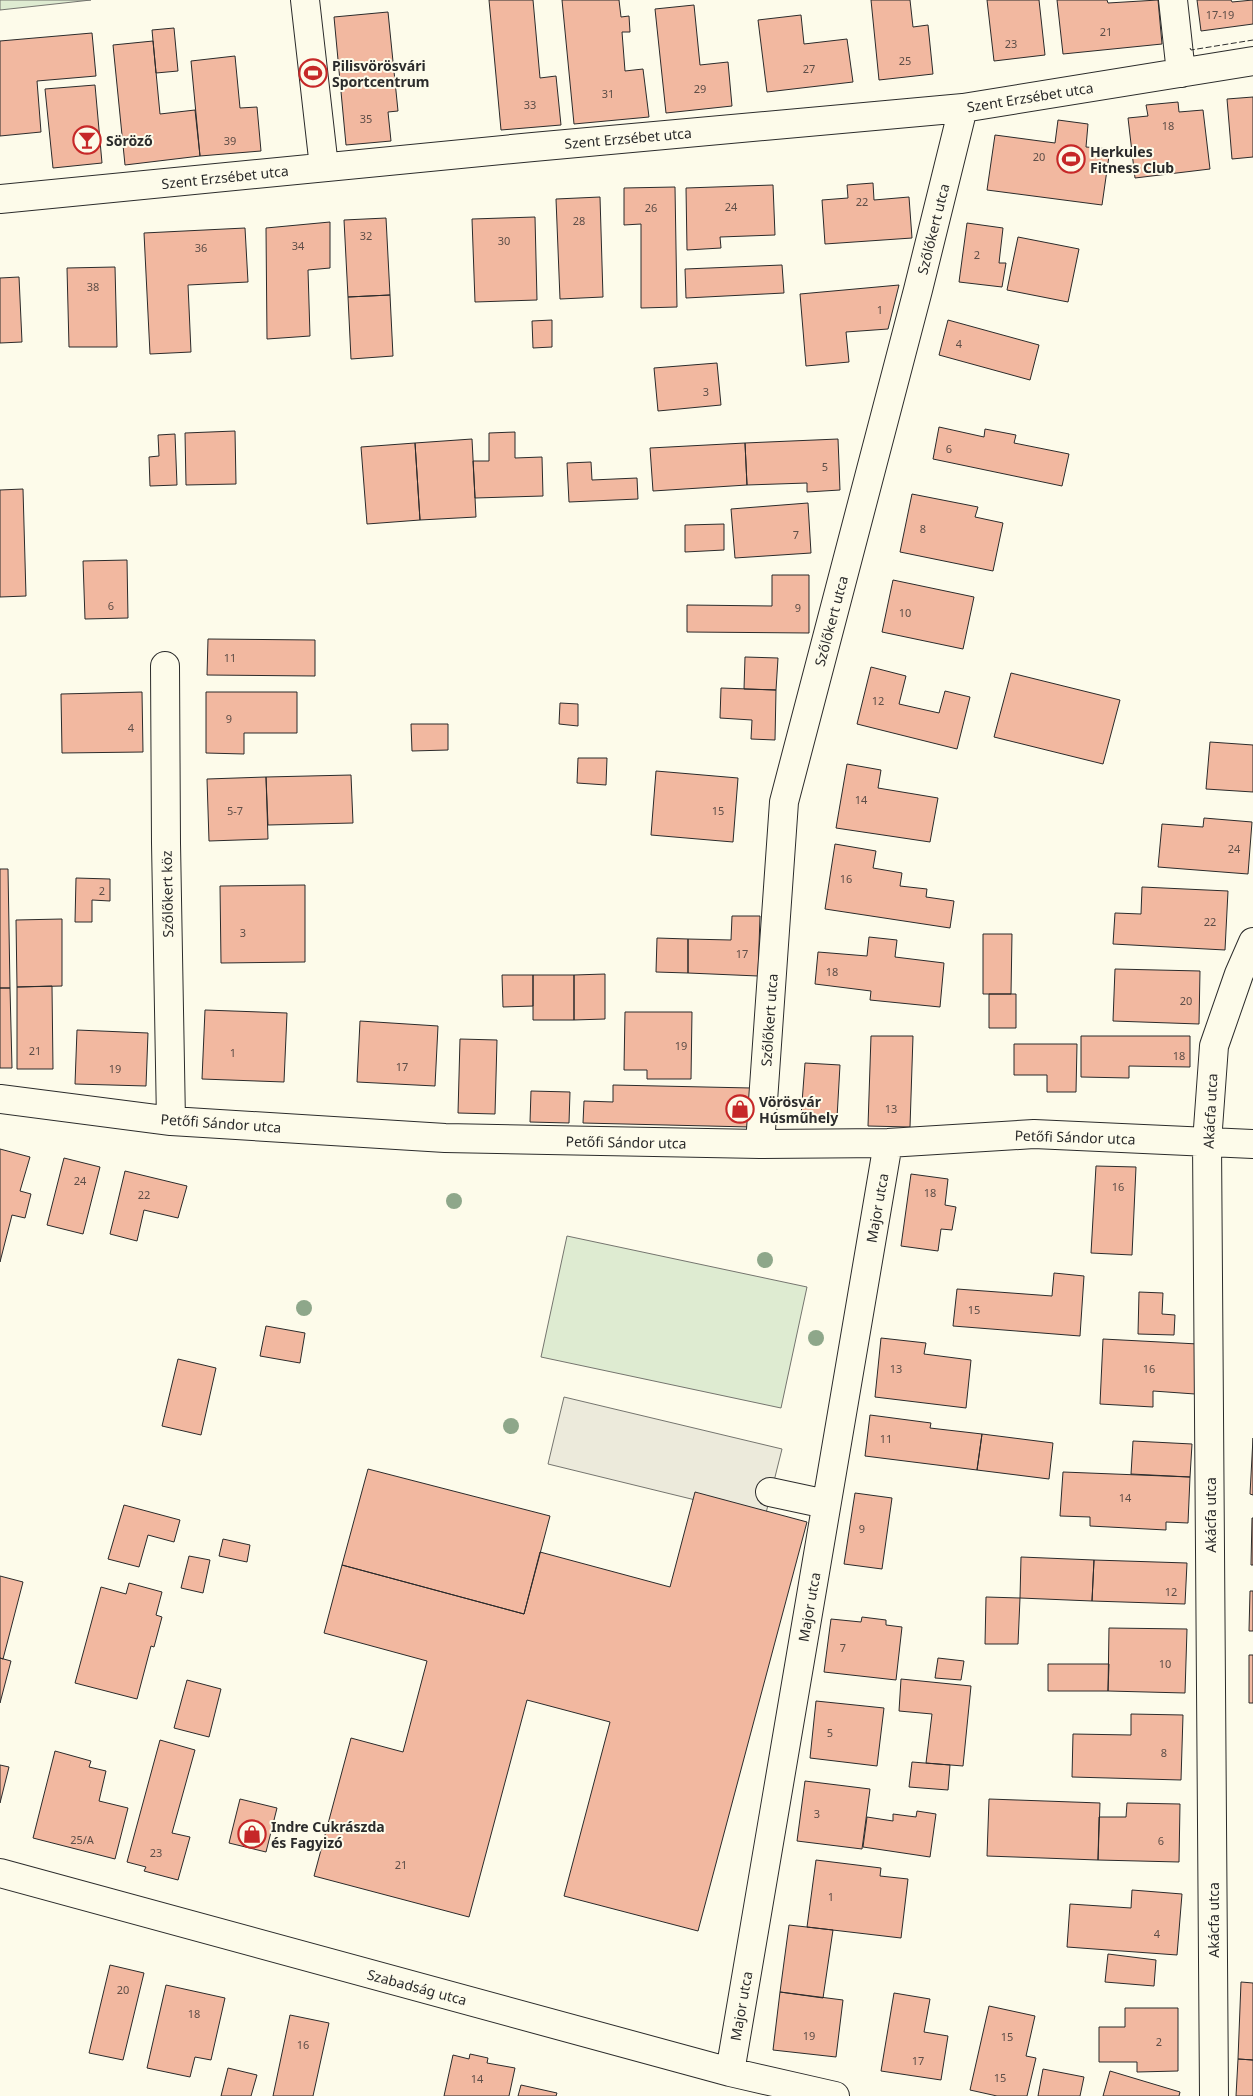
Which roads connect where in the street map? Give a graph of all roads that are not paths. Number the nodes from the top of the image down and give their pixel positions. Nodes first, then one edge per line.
1 (305, 0) edge
2 (1173, 0) edge
3 (1253, 60) edge
4 (1181, 74) junction
5 (963, 108) junction
6 (324, 167) junction
7 (0, 199) edge
8 (165, 666) dead end
9 (1253, 942) edge
10 (0, 1099) edge
11 (171, 1121) junction
12 (1207, 1142) junction
13 (888, 1143) junction
14 (760, 1144) junction
15 (1253, 1144) edge
16 (770, 1492) dead end
17 (826, 1504) junction
18 (0, 1873) edge
19 (730, 2072) junction
20 (835, 2096) edge
21 (1214, 2096) edge

1 - 6 street
2 - 4 street
3 - 4 street, Szent Erzsébet utca
4 - 5 street, Szent Erzsébet utca
5 - 6 street, Szent Erzsébet utca
5 - 14 street, Szőlőkert utca
6 - 7 street, Szent Erzsébet utca
8 - 11 street, Szőlőkert köz
9 - 12 street, Akácfa utca
10 - 11 street, Petőfi Sándor utca
11 - 14 street, Petőfi Sándor utca
12 - 13 street, Petőfi Sándor utca
12 - 15 street, Petőfi Sándor utca
12 - 21 street, Akácfa utca
13 - 14 street, Petőfi Sándor utca
13 - 17 street, Major utca
16 - 17 street
17 - 19 street, Major utca
18 - 19 street, Szabadság utca
19 - 20 street, Szabadság utca

